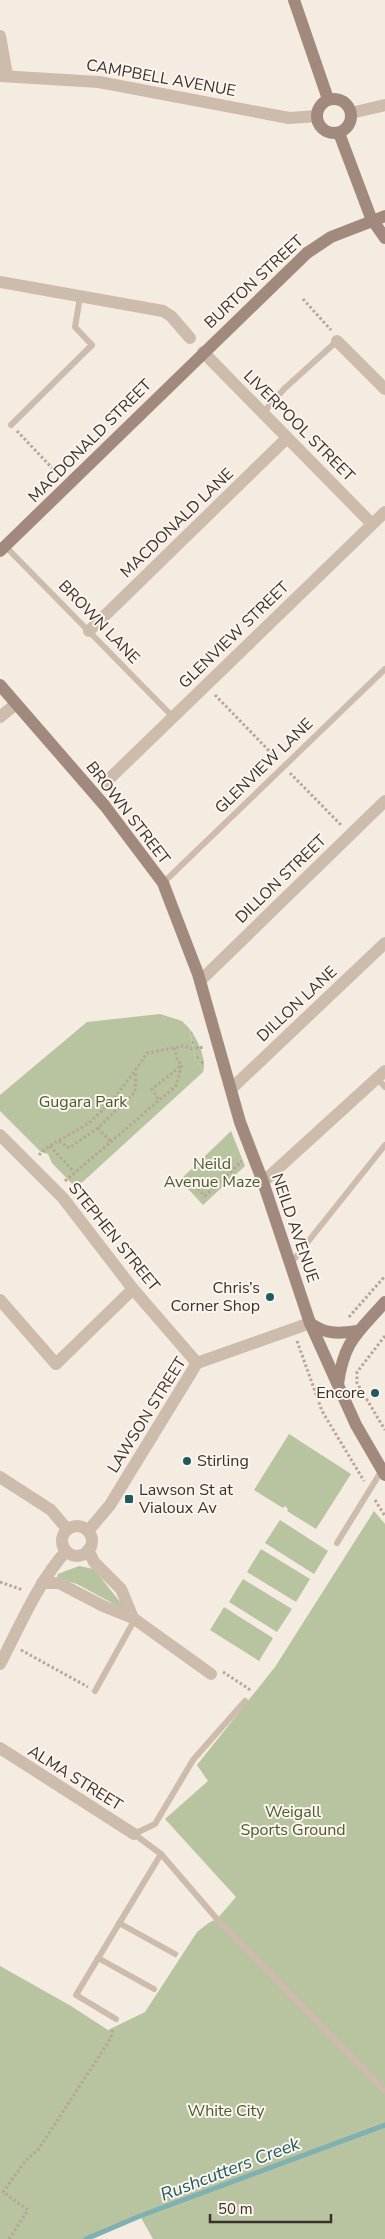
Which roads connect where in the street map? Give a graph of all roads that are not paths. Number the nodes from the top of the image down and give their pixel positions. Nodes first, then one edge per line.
1 (294, 0) edge
2 (0, 36) edge
3 (4, 75) edge
4 (328, 99) junction
5 (385, 105) edge
6 (351, 112) junction
7 (316, 116) junction
8 (339, 133) junction
9 (385, 216) edge
10 (385, 238) edge
11 (0, 282) edge
12 (80, 297) junction
13 (190, 338) dead end
14 (337, 341) joint
15 (202, 352) junction
16 (385, 389) edge
17 (262, 413) junction
18 (11, 425) road end
19 (287, 438) junction
20 (385, 512) edge
21 (372, 524) junction
22 (3, 549) edge
23 (89, 631) junction
24 (385, 669) edge
25 (0, 685) edge
26 (16, 704) junction
27 (0, 717) edge
28 (173, 717) junction
29 (106, 782) dead end
30 (385, 801) edge
31 (163, 883) junction
32 (385, 943) edge
33 (200, 981) junction
34 (382, 1078) edge
35 (231, 1089) junction
36 (0, 1136) edge
37 (385, 1145) edge
38 (263, 1182) junction
39 (290, 1264) junction
40 (133, 1289) junction
41 (0, 1300) edge
42 (385, 1302) edge
43 (310, 1323) junction
44 (357, 1331) junction
45 (198, 1362) junction
46 (338, 1384) junction
47 (383, 1473) edge
48 (0, 1477) edge
49 (67, 1529) junction
50 (88, 1531) junction
51 (336, 1543) dead end
52 (88, 1550) junction
53 (66, 1551) junction
54 (42, 1583) junction
55 (134, 1619) junction
56 (0, 1664) edge
57 (211, 1674) road end
58 (95, 1690) road end
59 (245, 1701) road end
60 (0, 1748) edge
61 (134, 1834) junction
62 (161, 1854) junction
63 (119, 1923) junction
64 (175, 1954) dead end
65 (98, 1958) junction
66 (154, 1989) dead end
67 (116, 2019) road end
68 (385, 2090) edge

1 - 4 street
2 - 3 street
3 - 7 street, CAMPBELL AVENUE
4 - 6 street
4 - 7 street
5 - 6 street
6 - 8 street
7 - 8 street
8 - 10 street
9 - 15 street, BURTON STREET, bridge
11 - 12 street
12 - 13 street
12 - 18 lane
14 - 16 street
14 - 17 lane
15 - 17 street, LIVERPOOL STREET
15 - 22 street, MACDONALD STREET
17 - 19 street, LIVERPOOL STREET
19 - 21 street, LIVERPOOL STREET
19 - 23 street, MACDONALD LANE
20 - 21 street, GLENVIEW STREET
21 - 28 street, GLENVIEW STREET
22 - 23 lane, BROWN LANE
23 - 28 lane, BROWN LANE
24 - 31 lane, GLENVIEW LANE
25 - 26 street, BROWN STREET
26 - 27 street
26 - 31 street, BROWN STREET
28 - 29 street, GLENVIEW STREET
30 - 33 street, DILLON STREET
31 - 33 street, BROWN STREET
32 - 35 street, DILLON LANE
33 - 35 street, NEILD AVENUE
34 - 38 street
35 - 38 street, NEILD AVENUE
36 - 40 street, STEPHEN STREET
37 - 39 lane
38 - 39 street, NEILD AVENUE
39 - 43 street, NEILD AVENUE
40 - 41 street
40 - 45 street, STEPHEN STREET
42 - 44 street
43 - 44 street
43 - 45 street, LAWSON STREET
43 - 46 street, NEILD AVENUE
44 - 46 street
45 - 50 street, LAWSON STREET
46 - 47 street, NEILD AVENUE
47 - 51 lane
48 - 49 street
49 - 50 street
49 - 53 street
50 - 52 street
52 - 53 street
52 - 55 street
53 - 54 street
54 - 55 street
54 - 56 street
55 - 57 street
55 - 58 lane
59 - 61 lane
60 - 61 street, ALMA STREET
61 - 62 lane
62 - 63 lane
62 - 68 lane
63 - 64 lane
63 - 65 lane
65 - 66 lane
65 - 67 lane

